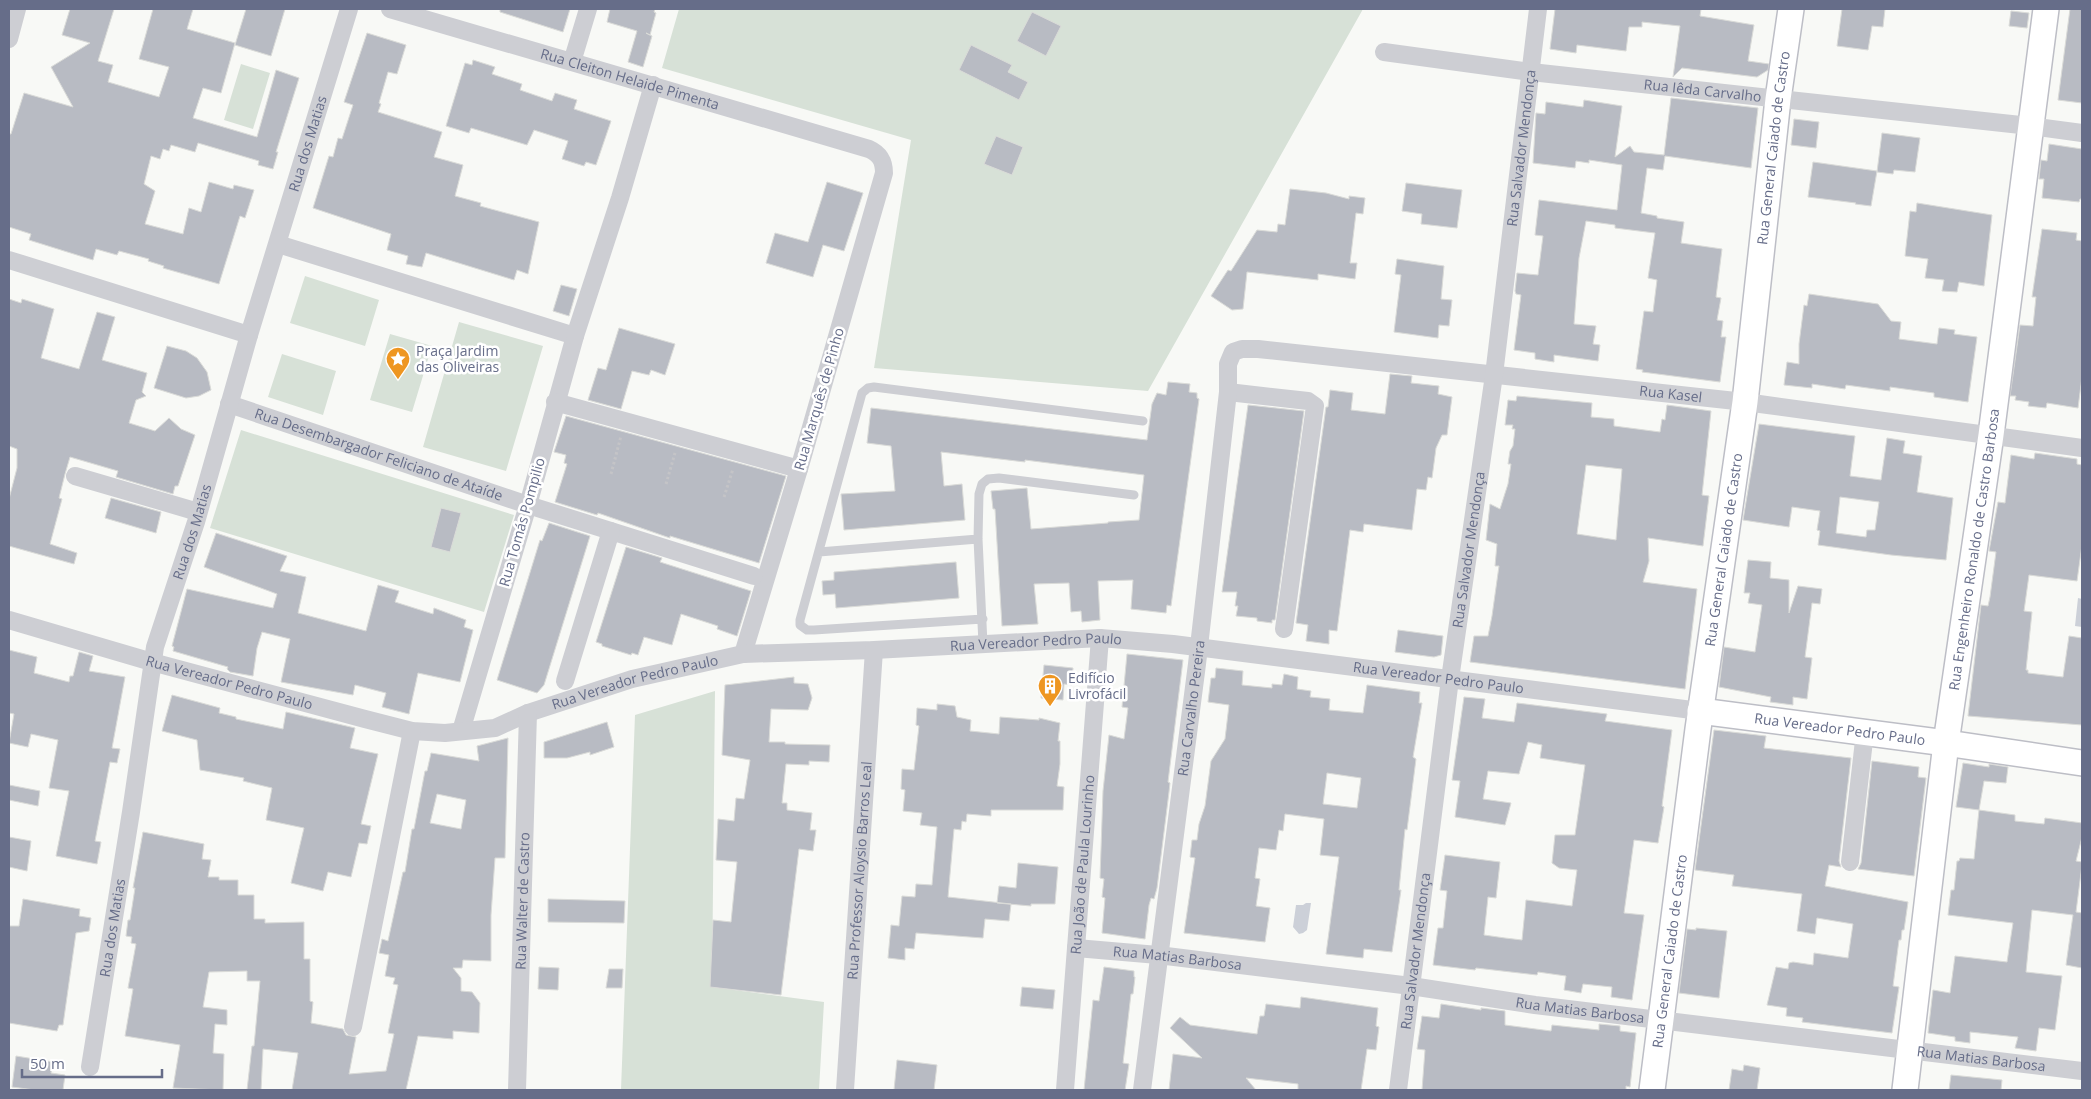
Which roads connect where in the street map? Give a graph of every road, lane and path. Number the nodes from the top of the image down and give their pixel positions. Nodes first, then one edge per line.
1 (17, 9) edge
2 (349, 9) edge
3 (390, 9) edge
4 (588, 9) edge
5 (1538, 9) edge
6 (1791, 9) edge
7 (2046, 9) edge
8 (441, 16) edge
9 (9, 39) edge
10 (1384, 52) dead end
11 (572, 62) junction
12 (1532, 72) junction
13 (653, 85) junction
14 (1778, 99) junction
15 (2030, 126) junction
16 (2082, 133) edge
17 (869, 149) joint
18 (278, 244) junction
19 (9, 260) edge
20 (249, 335) junction
21 (574, 336) junction
22 (1258, 349) joint
23 (1494, 376) junction
24 (1228, 392) junction
25 (555, 402) junction
26 (1745, 402) junction
27 (229, 404) junction
28 (625, 420) junction
29 (1143, 420) dead end
30 (1991, 435) junction
31 (679, 436) junction
32 (2082, 448) edge
33 (738, 452) junction
34 (799, 469) junction
35 (610, 474) dead end
36 (75, 476) dead end
37 (666, 484) dead end
38 (1134, 495) dead end
39 (724, 497) dead end
40 (528, 505) junction
41 (198, 512) junction
42 (612, 531) junction
43 (978, 539) junction
44 (819, 552) junction
45 (754, 576) dead end
46 (983, 619) junction
47 (9, 620) edge
48 (1284, 629) dead end
49 (1100, 638) junction
50 (983, 644) junction
51 (1199, 648) junction
52 (874, 650) junction
53 (743, 654) junction
54 (152, 662) junction
55 (1450, 679) junction
56 (565, 680) dead end
57 (1700, 711) junction
58 (528, 713) junction
59 (412, 730) junction
60 (461, 730) junction
61 (1865, 732) junction
62 (1946, 743) junction
63 (2082, 763) edge
64 (1850, 862) dead end
65 (1076, 948) junction
66 (1158, 955) junction
67 (1411, 986) junction
68 (1660, 1020) junction
69 (353, 1027) dead end
70 (1910, 1050) junction
71 (90, 1066) dead end
72 (2082, 1071) edge
73 (517, 1090) edge
74 (845, 1090) edge
75 (1065, 1090) edge
76 (1142, 1090) edge
77 (1398, 1090) edge
78 (1652, 1090) edge
79 (1905, 1090) edge

1 - 9 street
2 - 18 street, Rua dos Matias
3 - 8 street, Rua Cleiton Helaide Pimenta
4 - 11 street
5 - 12 street, Rua Salvador Mendonça
6 - 14 street, Rua General Caiado de Castro
7 - 15 street, Rua Engenheiro Ronaldo de Castro Barbosa
8 - 11 street, Rua Cleiton Helaide Pimenta
10 - 12 street, Rua Iêda Carvalho
11 - 13 street, Rua Cleiton Helaide Pimenta
12 - 14 street, Rua Iêda Carvalho
12 - 23 street, Rua Salvador Mendonça
13 - 17 street, Rua Cleiton Helaide Pimenta
13 - 21 street, Rua Tomás Pompilio
14 - 15 street, Rua Iêda Carvalho
14 - 26 street, Rua General Caiado de Castro
15 - 16 street, Rua Iêda Carvalho
15 - 30 street, Rua Engenheiro Ronaldo de Castro Barbosa
17 - 34 street, Rua Marquês de Pinho
18 - 20 street, Rua dos Matias
18 - 21 street
19 - 20 street
20 - 27 street, Rua dos Matias
21 - 25 street, Rua Tomás Pompilio
22 - 23 street, Rua Kasel
22 - 24 street, Rua Carvalho Pereira
23 - 26 street, Rua Kasel
23 - 55 street, Rua Salvador Mendonça
24 - 48 street
24 - 51 street, Rua Carvalho Pereira
25 - 28 street
25 - 40 street, Rua Tomás Pompilio
26 - 30 street, Rua Kasel
26 - 57 street, Rua General Caiado de Castro
27 - 40 street, Rua Desembargador Feliciano de Ataíde
27 - 41 street, Rua dos Matias
28 - 31 street
28 - 35 path
29 - 44 lane
30 - 32 street, Rua Kasel
30 - 62 street, Rua Engenheiro Ronaldo de Castro Barbosa
31 - 33 street
31 - 37 path
33 - 34 street
33 - 39 path
34 - 53 street, Rua Marquês de Pinho
36 - 41 street
38 - 43 lane
40 - 42 street, Rua Desembargador Feliciano de Ataíde
40 - 60 street, Rua Tomás Pompilio
41 - 54 street, Rua dos Matias
42 - 45 street, Rua Desembargador Feliciano de Ataíde
42 - 56 street
43 - 44 lane
43 - 46 lane
44 - 46 lane
46 - 50 lane
47 - 54 street, Rua Vereador Pedro Paulo
49 - 50 street, Rua Vereador Pedro Paulo
49 - 51 street, Rua Vereador Pedro Paulo
49 - 65 street, Rua João de Paula Lourinho
50 - 52 street, Rua Vereador Pedro Paulo
51 - 55 street, Rua Vereador Pedro Paulo
51 - 66 street, Rua Carvalho Pereira
52 - 53 street, Rua Vereador Pedro Paulo
52 - 74 street, Rua Professor Aloysio Barros Leal
53 - 58 street, Rua Vereador Pedro Paulo
54 - 59 street, Rua Vereador Pedro Paulo
54 - 71 street, Rua dos Matias
55 - 57 street, Rua Vereador Pedro Paulo
55 - 67 street, Rua Salvador Mendonça
57 - 61 street, Rua Vereador Pedro Paulo
57 - 68 street, Rua General Caiado de Castro
58 - 60 street, Rua Vereador Pedro Paulo
58 - 73 street, Rua Walter de Castro
59 - 60 street, Rua Vereador Pedro Paulo
59 - 69 street
61 - 62 street, Rua Vereador Pedro Paulo
61 - 64 street
62 - 63 street, Rua Vereador Pedro Paulo
62 - 70 street, Rua Engenheiro Ronaldo de Castro Barbosa
65 - 66 street, Rua Matias Barbosa
65 - 75 street, Rua João de Paula Lourinho
66 - 67 street, Rua Matias Barbosa
66 - 76 street, Rua Carvalho Pereira
67 - 68 street, Rua Matias Barbosa
67 - 77 street, Rua Salvador Mendonça
68 - 70 street, Rua Matias Barbosa
68 - 78 street, Rua General Caiado de Castro
70 - 72 street, Rua Matias Barbosa
70 - 79 street, Rua Engenheiro Ronaldo de Castro Barbosa

